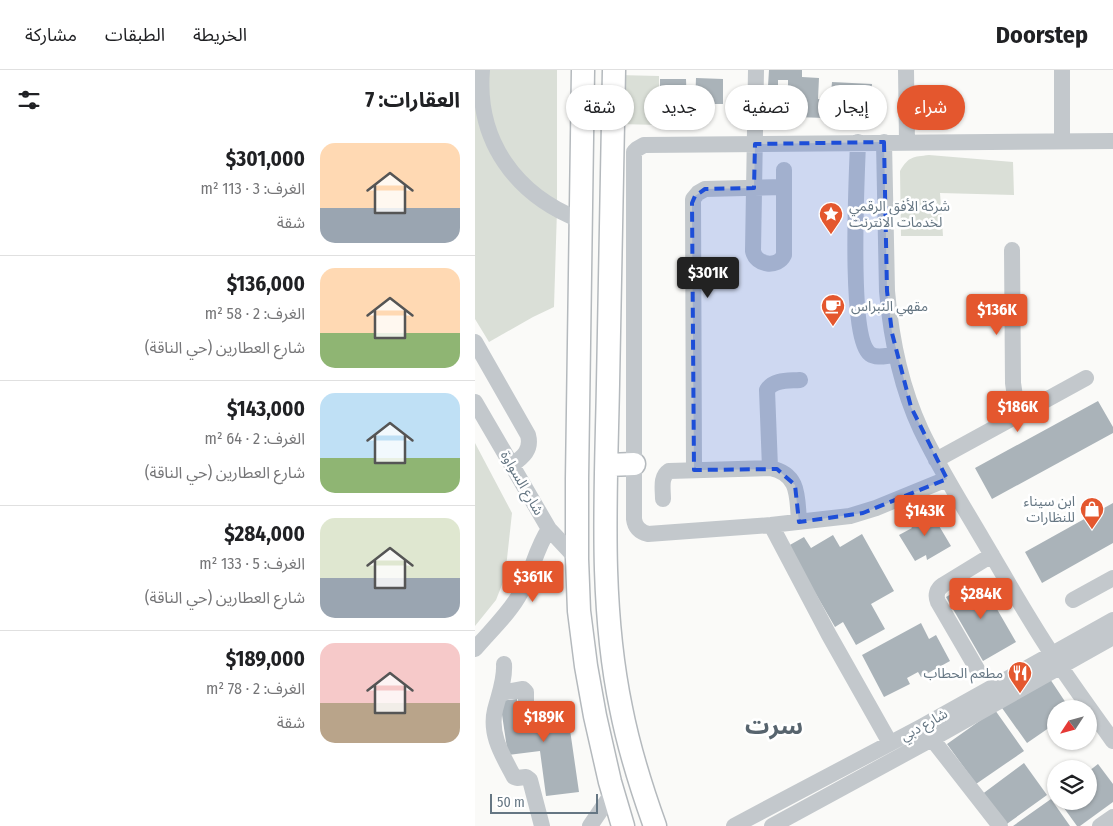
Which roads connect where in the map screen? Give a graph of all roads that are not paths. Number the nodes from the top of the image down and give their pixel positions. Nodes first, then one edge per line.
1 (482, 70) edge
2 (583, 70) edge
3 (614, 70) edge
4 (756, 70) edge
5 (906, 70) edge
6 (1062, 70) edge
7 (1062, 140) junction
8 (1113, 141) edge
9 (858, 142) junction
10 (884, 142) junction
11 (907, 142) junction
12 (755, 144) junction
13 (784, 170) dead end
14 (785, 187) junction
15 (754, 188) junction
16 (580, 220) junction
17 (1012, 250) dead end
18 (475, 342) edge
19 (896, 355) junction
20 (1086, 378) dead end
21 (801, 380) dead end
22 (475, 402) edge
23 (1021, 413) junction
24 (936, 460) junction
25 (634, 464) junction
26 (512, 465) junction
27 (607, 465) junction
28 (770, 468) junction
29 (694, 470) junction
30 (947, 479) junction
31 (663, 499) dead end
32 (799, 522) junction
33 (771, 525) junction
34 (549, 529) junction
35 (992, 555) junction
36 (577, 559) junction
37 (1113, 578) edge
38 (1073, 600) dead end
39 (1113, 620) edge
40 (1113, 637) edge
41 (475, 649) edge
42 (1056, 660) junction
43 (504, 664) dead end
44 (977, 669) dead end
45 (500, 693) junction
46 (527, 711) dead end
47 (933, 738) junction
48 (1113, 741) edge
49 (891, 743) junction
50 (613, 792) junction
51 (1113, 817) edge
52 (542, 826) edge
53 (590, 826) edge
54 (623, 826) edge
55 (655, 826) edge
56 (734, 826) edge
57 (772, 826) edge
58 (1000, 826) edge
59 (1100, 826) edge

1 - 16 street
2 - 16 highway
3 - 27 highway
4 - 12 street
5 - 11 street
6 - 7 street
7 - 8 street
7 - 11 street
9 - 10 street
9 - 12 street
9 - 19 street
10 - 11 street
10 - 19 street
12 - 15 street
12 - 25 street
13 - 14 street
14 - 15 street
14 - 15 street
15 - 29 street
16 - 36 highway
17 - 23 street
18 - 26 street
19 - 24 street
20 - 23 street
21 - 28 street
22 - 26 street, شارع السواوة
23 - 24 street
24 - 30 street
25 - 27 highway
25 - 33 street
26 - 34 street, شارع السواوة
27 - 55 highway
28 - 29 street
28 - 32 street
29 - 31 street
30 - 32 street
30 - 35 street
32 - 33 street
33 - 49 street
34 - 36 street, شارع السواوة
34 - 41 street
35 - 42 street
35 - 44 street
36 - 50 highway
37 - 38 street
39 - 42 street, شارع دبي
40 - 42 street, شارع دبي
42 - 47 street, شارع دبي
42 - 48 street
42 - 49 street, شارع دبي
43 - 45 street
45 - 46 street
45 - 52 street
47 - 57 street, شارع دبي
47 - 58 street
49 - 56 street, شارع دبي
50 - 53 street
50 - 54 highway
51 - 59 street

